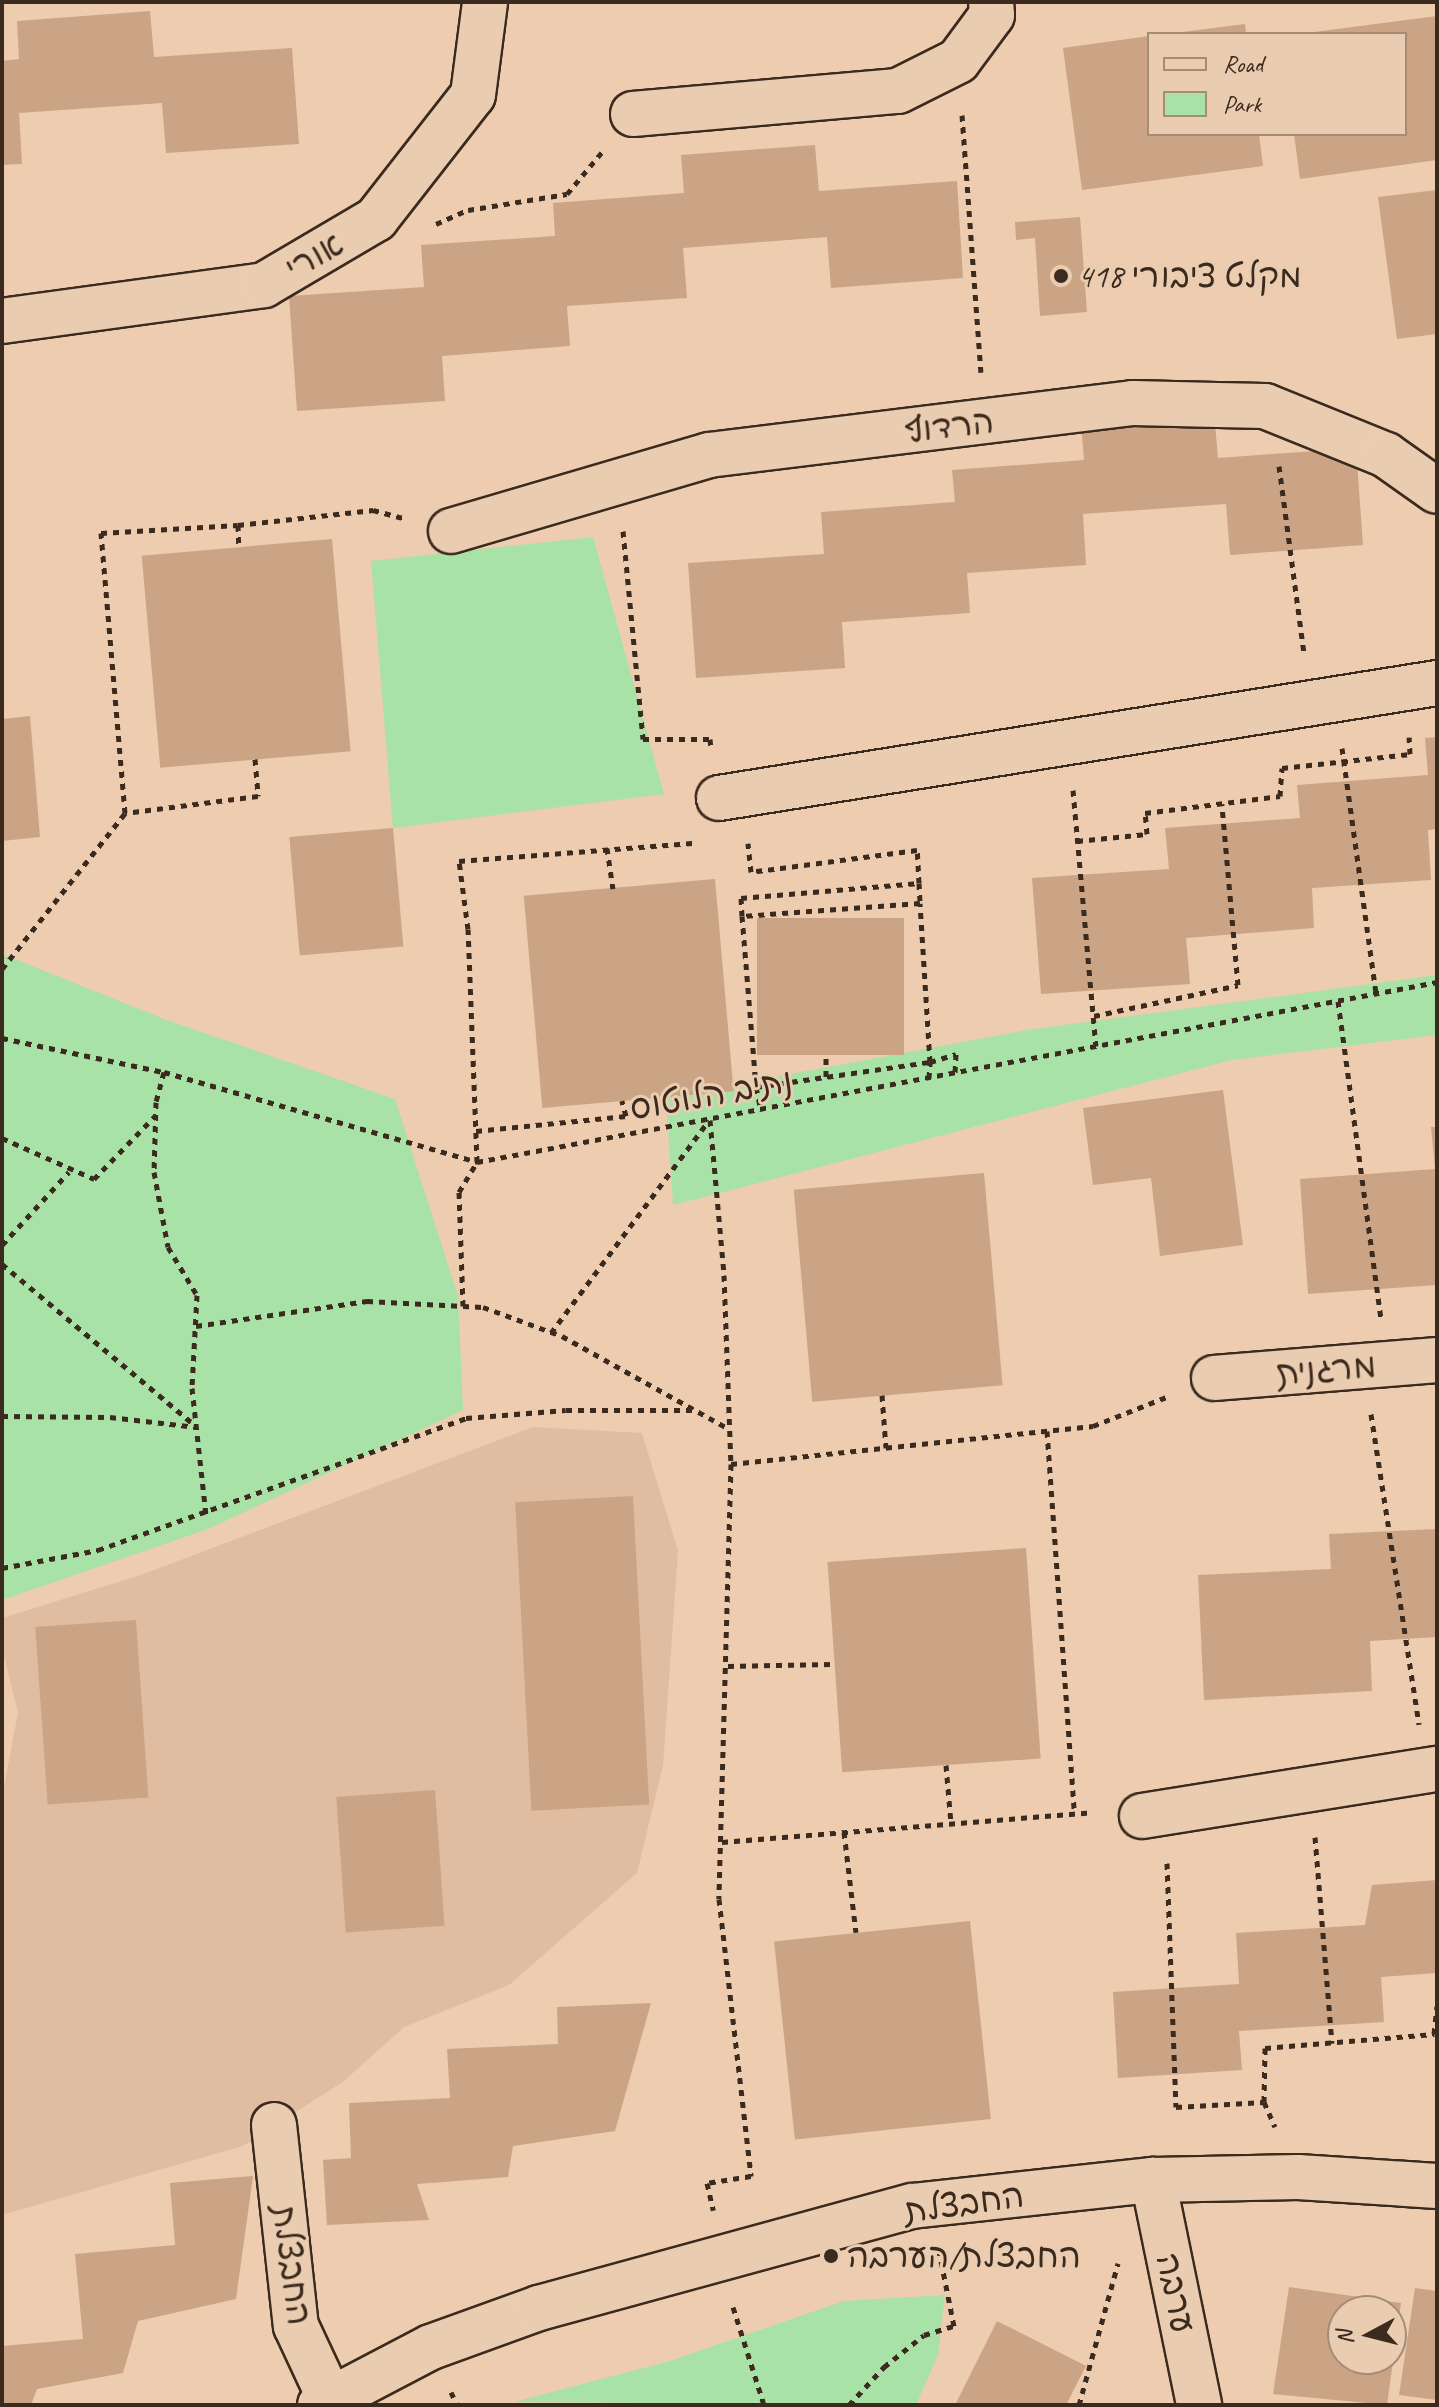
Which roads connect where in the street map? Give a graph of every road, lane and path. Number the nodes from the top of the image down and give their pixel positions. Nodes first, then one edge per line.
1 (485, 2) edge
2 (991, 2) edge
3 (958, 61) junction
4 (633, 114) dead end
5 (567, 194) dead end
6 (428, 228) dead end
7 (2, 321) edge
8 (1265, 406) junction
9 (984, 421) junction
10 (619, 482) junction
11 (1437, 491) edge
12 (373, 510) dead end
13 (238, 525) junction
14 (451, 531) dead end
15 (239, 548) dead end
16 (1437, 683) edge
17 (1310, 703) junction
18 (1408, 723) dead end
19 (255, 759) dead end
20 (1344, 760) junction
21 (731, 796) junction
22 (1222, 804) junction
23 (125, 813) junction
24 (699, 843) dead end
25 (607, 848) junction
26 (919, 883) junction
27 (613, 889) dead end
28 (920, 903) junction
29 (742, 916) junction
30 (2, 969) edge
31 (1437, 982) edge
32 (1376, 994) junction
33 (1338, 1001) junction
34 (1094, 1016) junction
35 (2, 1038) edge
36 (1096, 1046) junction
37 (826, 1058) dead end
38 (930, 1062) junction
39 (164, 1072) junction
40 (955, 1073) junction
41 (826, 1077) junction
42 (929, 1078) junction
43 (756, 1087) junction
44 (622, 1101) dead end
45 (761, 1110) junction
46 (156, 1115) junction
47 (710, 1120) junction
48 (476, 1131) junction
49 (2, 1138) edge
50 (477, 1162) junction
51 (69, 1171) junction
52 (2, 1245) edge
53 (2, 1264) edge
54 (463, 1306) junction
55 (196, 1326) junction
56 (551, 1333) junction
57 (1437, 1360) edge
58 (1376, 1365) junction
59 (1214, 1378) joint
60 (882, 1395) dead end
61 (696, 1410) junction
62 (2, 1416) edge
63 (197, 1427) junction
64 (730, 1429) junction
65 (1047, 1431) junction
66 (886, 1448) junction
67 (731, 1464) junction
68 (206, 1514) junction
69 (2, 1568) edge
70 (833, 1664) dead end
71 (728, 1666) junction
72 (946, 1765) dead end
73 (1432, 1770) edge
74 (1154, 1814) joint
75 (951, 1823) junction
76 (844, 1832) junction
77 (722, 1842) junction
78 (1319, 1895) dead end
79 (856, 1932) dead end
80 (1437, 2006) edge
81 (1332, 2043) junction
82 (274, 2125) dead end
83 (1153, 2180) junction
84 (1437, 2186) edge
85 (933, 2203) junction
86 (715, 2221) dead end
87 (1121, 2250) dead end
88 (729, 2294) dead end
89 (325, 2402) edge
90 (764, 2405) edge
91 (849, 2405) edge
92 (1079, 2405) edge
93 (1199, 2405) edge

1 - 7 street, אורי
2 - 3 street
3 - 4 street
3 - 9 path
5 - 6 path
8 - 9 street, הרדוף
8 - 11 street, הרדוף
8 - 17 path
9 - 10 street, הרדוף
10 - 14 street, הרדוף
10 - 21 path
12 - 13 path
13 - 15 path
13 - 23 path
16 - 17 street
17 - 21 street
18 - 20 path
19 - 23 path
20 - 22 path
20 - 32 path
21 - 26 path
22 - 34 path
22 - 34 path
23 - 30 path
24 - 25 path
25 - 27 path
25 - 48 path
26 - 28 path
26 - 29 path
28 - 29 path
28 - 38 path
29 - 43 path
31 - 32 path, נתיב הלוטוס
32 - 33 path, נתיב הלוטוס
33 - 36 path, נתיב הלוטוס
33 - 58 path
34 - 36 path
35 - 39 path, נתיב הלוטוס
36 - 40 path, נתיב הלוטוס
37 - 41 path
38 - 40 path
38 - 41 path
38 - 42 path
39 - 46 path
39 - 50 path, נתיב הלוטוס
40 - 42 path, נתיב הלוטוס
41 - 43 path
42 - 45 path, נתיב הלוטוס
43 - 45 path
44 - 48 path
45 - 47 path, נתיב הלוטוס
46 - 51 path
46 - 55 path
47 - 50 path, נתיב הלוטוס
47 - 56 path
47 - 64 path
48 - 50 path
49 - 51 path
50 - 54 path
51 - 52 path
53 - 63 path
54 - 55 path
54 - 56 path
55 - 63 path
56 - 61 path
57 - 58 street, מרגנית
58 - 59 street, מרגנית
58 - 73 path
59 - 65 path
60 - 66 path
61 - 64 path
61 - 68 path
62 - 63 path
63 - 68 path
64 - 67 path
65 - 66 path
65 - 75 path
66 - 67 path
67 - 71 path
68 - 69 path
70 - 71 path
71 - 77 path
72 - 75 path
73 - 74 street
74 - 81 path
75 - 76 path
76 - 77 path
76 - 79 path
77 - 86 path
78 - 81 path
80 - 81 path
82 - 89 street, החבצלת
83 - 84 street, החבצלת
83 - 85 street, החבצלת
83 - 93 street, ערבה
85 - 89 street, החבצלת
85 - 91 path
87 - 92 path
88 - 90 path

